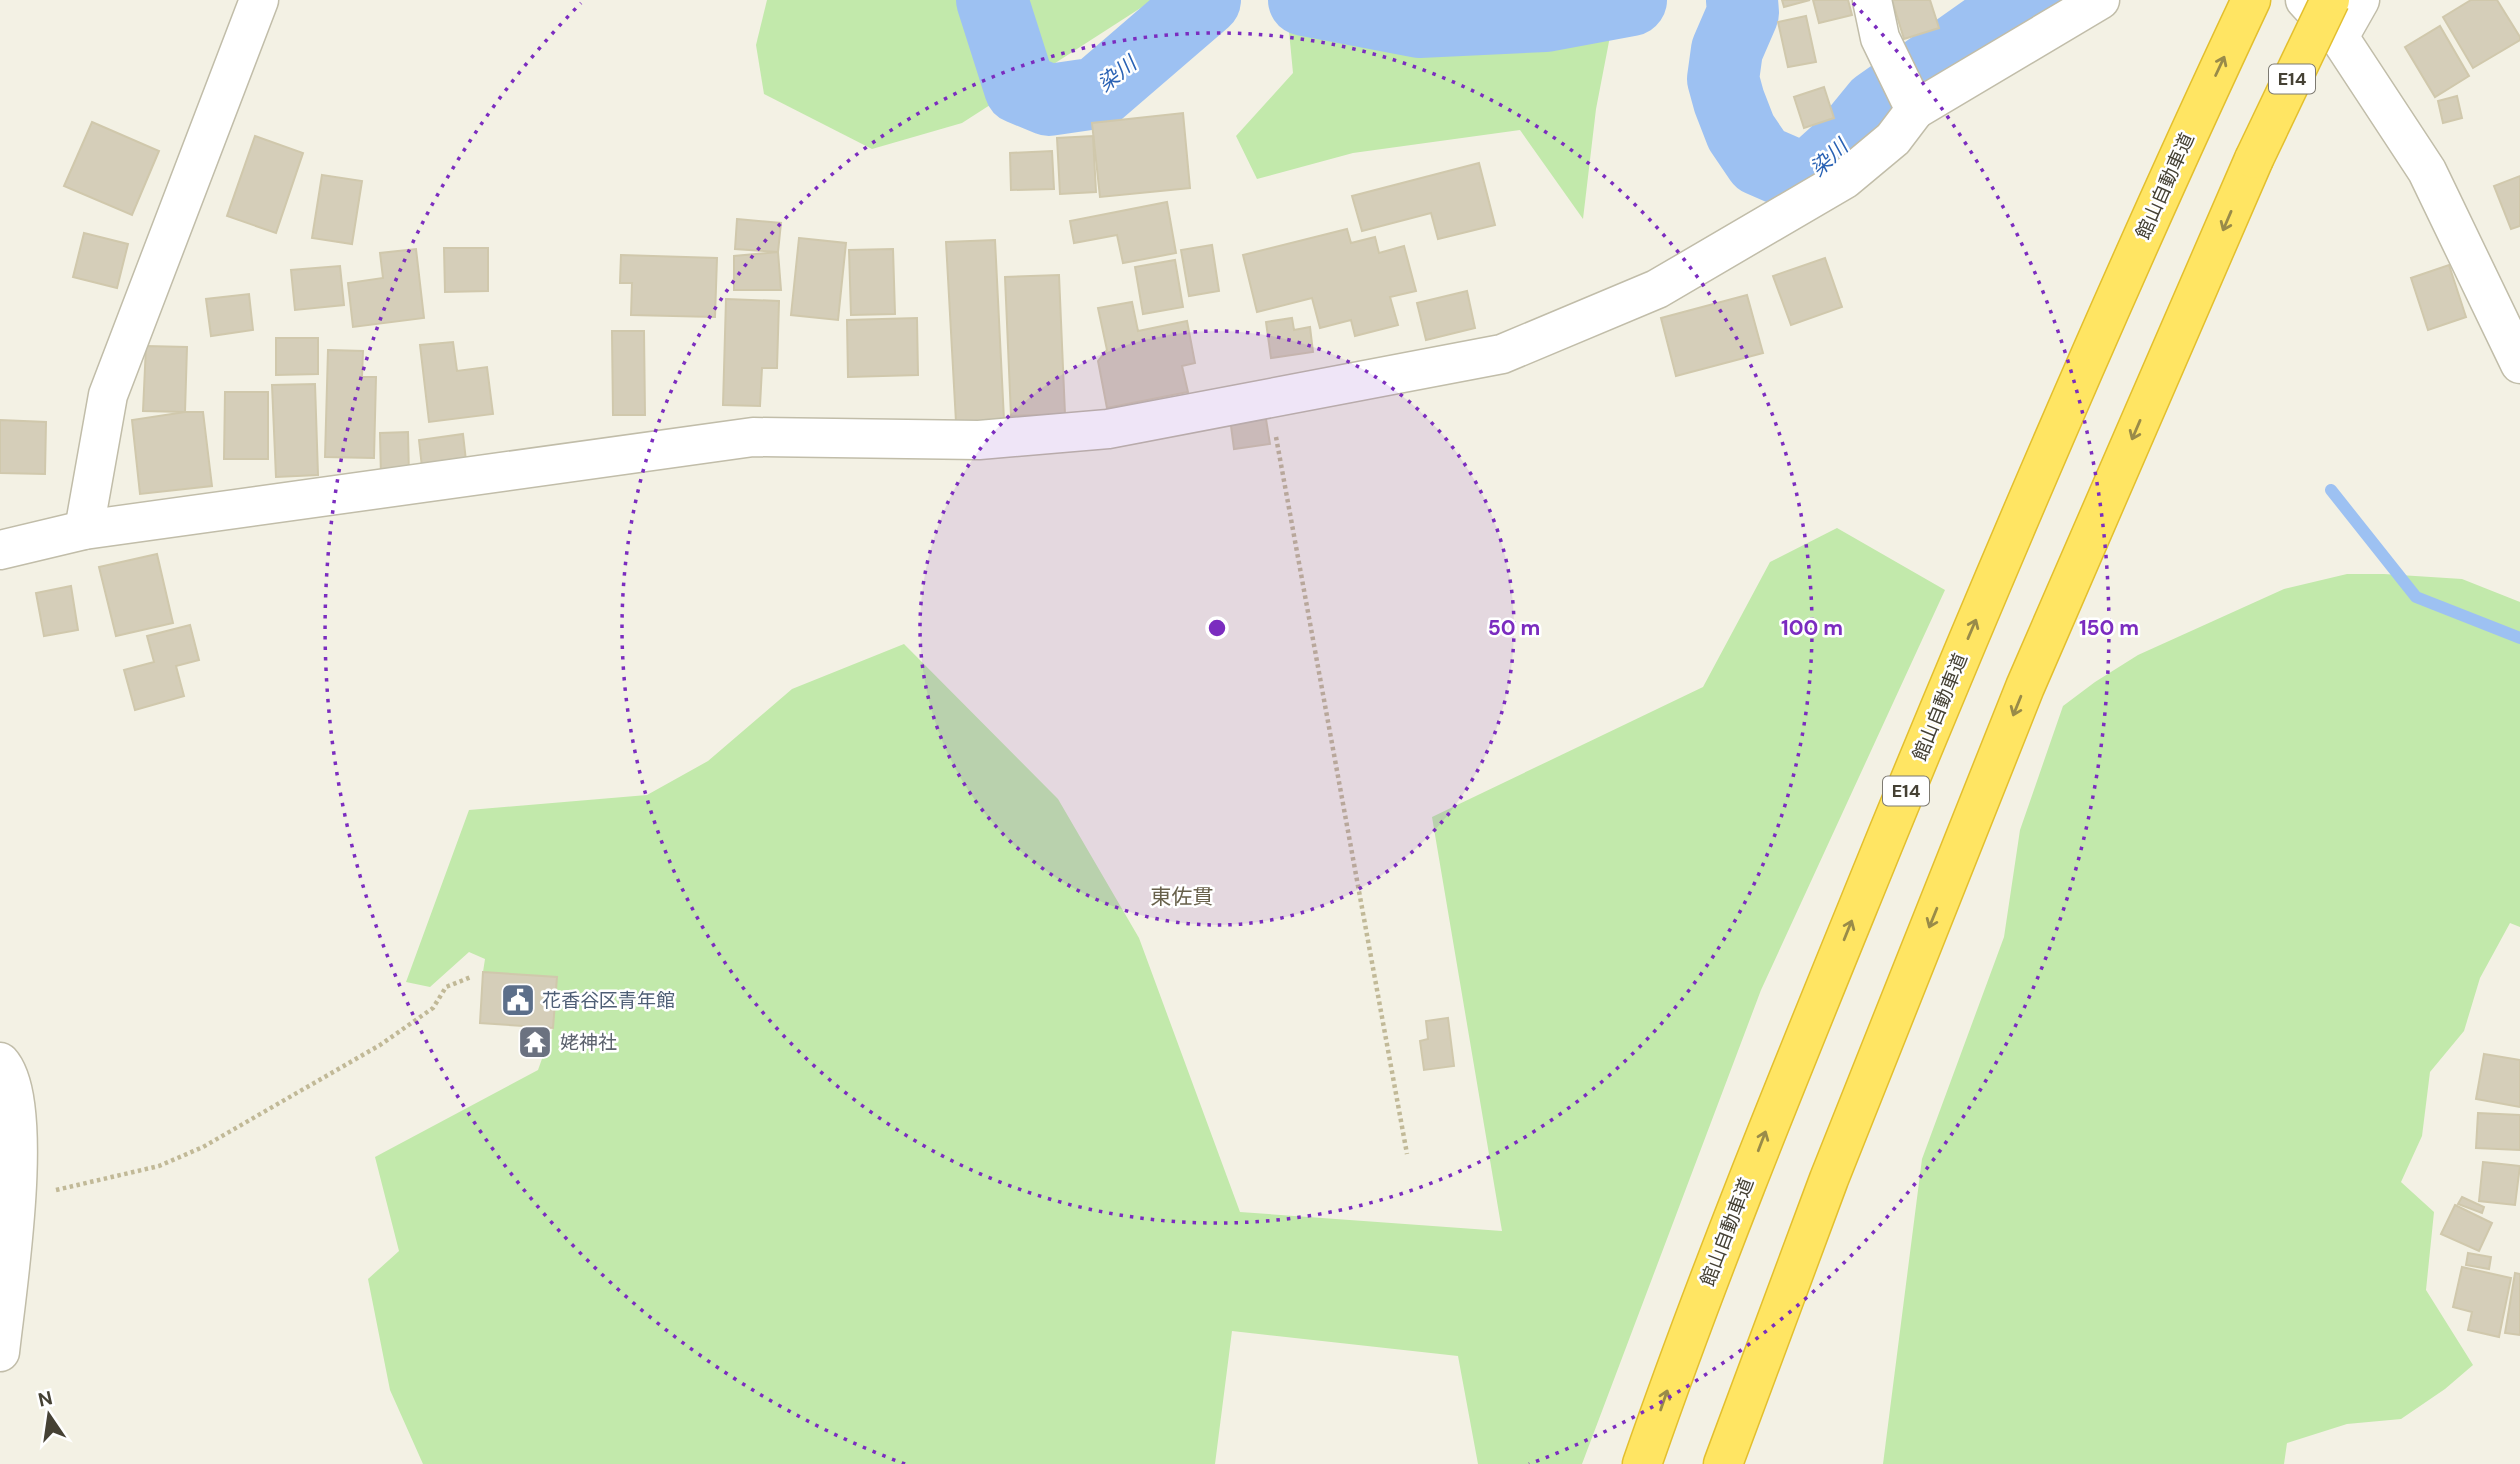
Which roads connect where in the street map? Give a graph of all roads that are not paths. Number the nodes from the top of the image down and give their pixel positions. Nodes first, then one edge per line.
1 (259, 0) edge
2 (1872, 0) edge
3 (2100, 0) edge
4 (2251, 0) edge
5 (2305, 0) edge
6 (2330, 0) edge
7 (2360, 0) edge
8 (2339, 37) junction
9 (1905, 90) junction
10 (2520, 364) edge
11 (83, 530) junction
12 (0, 550) edge
13 (0, 1062) edge
14 (0, 1352) edge
15 (1642, 1464) edge
16 (1723, 1464) edge

1 - 11 street
2 - 9 street
3 - 9 street
15 -> 4 highway, 館山自動車道 / E14
5 - 8 street
6 -> 16 highway, E14, bridge
7 - 8 street
8 - 10 street
9 - 11 street
11 - 12 street
13 - 14 street

